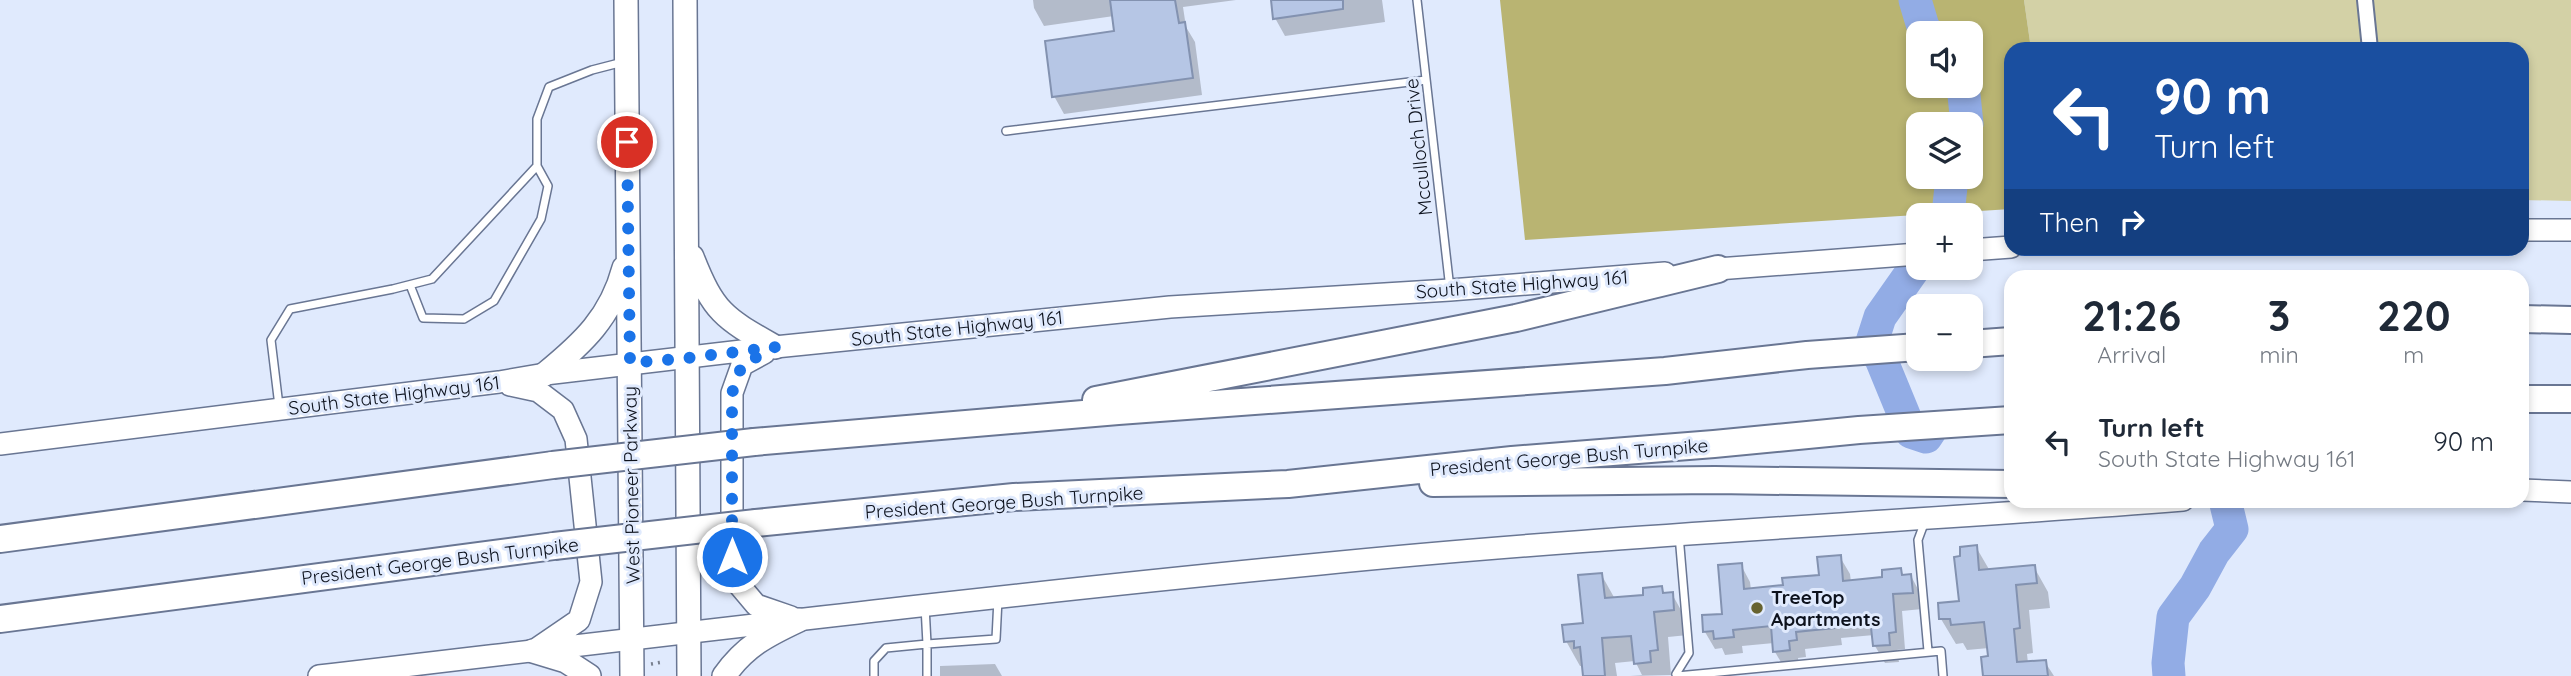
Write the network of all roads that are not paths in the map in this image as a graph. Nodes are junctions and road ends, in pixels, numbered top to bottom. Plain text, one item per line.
1 (626, 0) edge
2 (685, 0) edge
3 (1417, 0) edge
4 (2365, 0) edge
5 (2369, 42) edge
6 (626, 61) junction
7 (1426, 80) junction
8 (1006, 131) dead end
9 (537, 166) junction
10 (2529, 230) edge
11 (2571, 230) edge
12 (686, 242) junction
13 (2004, 248) edge
14 (1983, 249) edge
15 (629, 251) junction
16 (1906, 255) edge
17 (1718, 269) junction
18 (410, 285) junction
19 (1450, 290) junction
20 (2529, 319) edge
21 (2571, 320) edge
22 (2004, 342) edge
23 (1983, 343) edge
24 (775, 347) junction
25 (1906, 348) edge
26 (688, 358) junction
27 (630, 363) junction
28 (545, 374) junction
29 (499, 382) junction
30 (2529, 399) edge
31 (2571, 399) edge
32 (279, 410) junction
33 (1005, 420) junction
34 (2004, 420) edge
35 (0, 444) edge
36 (1288, 484) junction
37 (2004, 484) edge
38 (2529, 490) edge
39 (2571, 492) edge
40 (2080, 508) edge
41 (1926, 520) junction
42 (1679, 535) junction
43 (0, 539) edge
44 (998, 598) junction
45 (925, 606) junction
46 (0, 619) edge
47 (799, 620) junction
48 (688, 632) junction
49 (633, 638) junction
50 (927, 644) junction
51 (533, 651) junction
52 (1928, 652) junction
53 (640, 670) edge
54 (1676, 675) edge
55 (319, 676) edge
56 (589, 676) edge
57 (689, 676) edge
58 (724, 676) edge
59 (874, 676) edge
60 (928, 676) edge
61 (1943, 676) edge

1 - 6 main road, West Pioneer Parkway
2 - 12 main road
3 - 7 lane, Mcculloch Drive
4 - 5 street
6 - 9 lane
6 - 15 main road, West Pioneer Parkway
7 - 8 lane
7 - 19 lane, Mcculloch Drive
9 - 18 lane
9 - 18 lane
10 - 11 main road
12 - 24 main road
12 - 26 main road
13 - 14 main road
15 - 27 main road, West Pioneer Parkway
15 - 28 main road
16 - 17 main road, South State Highway 161
17 - 19 main road, South State Highway 161
17 - 33 highway
18 - 32 lane
19 - 24 main road, South State Highway 161
20 - 21 highway
22 - 23 highway
24 - 26 main road, South State Highway 161
24 - 47 main road
25 - 33 highway
26 - 27 main road, South State Highway 161
26 - 48 main road
27 - 28 main road, South State Highway 161
27 - 49 main road, West Pioneer Parkway
28 - 29 main road, South State Highway 161
29 - 32 main road, South State Highway 161
29 - 51 main road
30 - 31 highway
32 - 35 main road, South State Highway 161
33 - 43 highway, bridge
34 - 36 highway, President George Bush Turnpike
36 - 37 highway
36 - 46 highway, President George Bush Turnpike, bridge
38 - 39 main road
40 - 41 main road
41 - 42 main road
41 - 52 lane
42 - 44 main road
42 - 54 lane
44 - 45 main road
44 - 50 lane
45 - 47 main road
45 - 50 lane
47 - 48 main road
47 - 58 main road
48 - 49 main road
48 - 57 main road
49 - 51 main road
49 - 53 main road, West Pioneer Parkway
50 - 59 lane
50 - 60 lane
51 - 55 main road
51 - 56 main road
52 - 54 lane
52 - 61 lane

